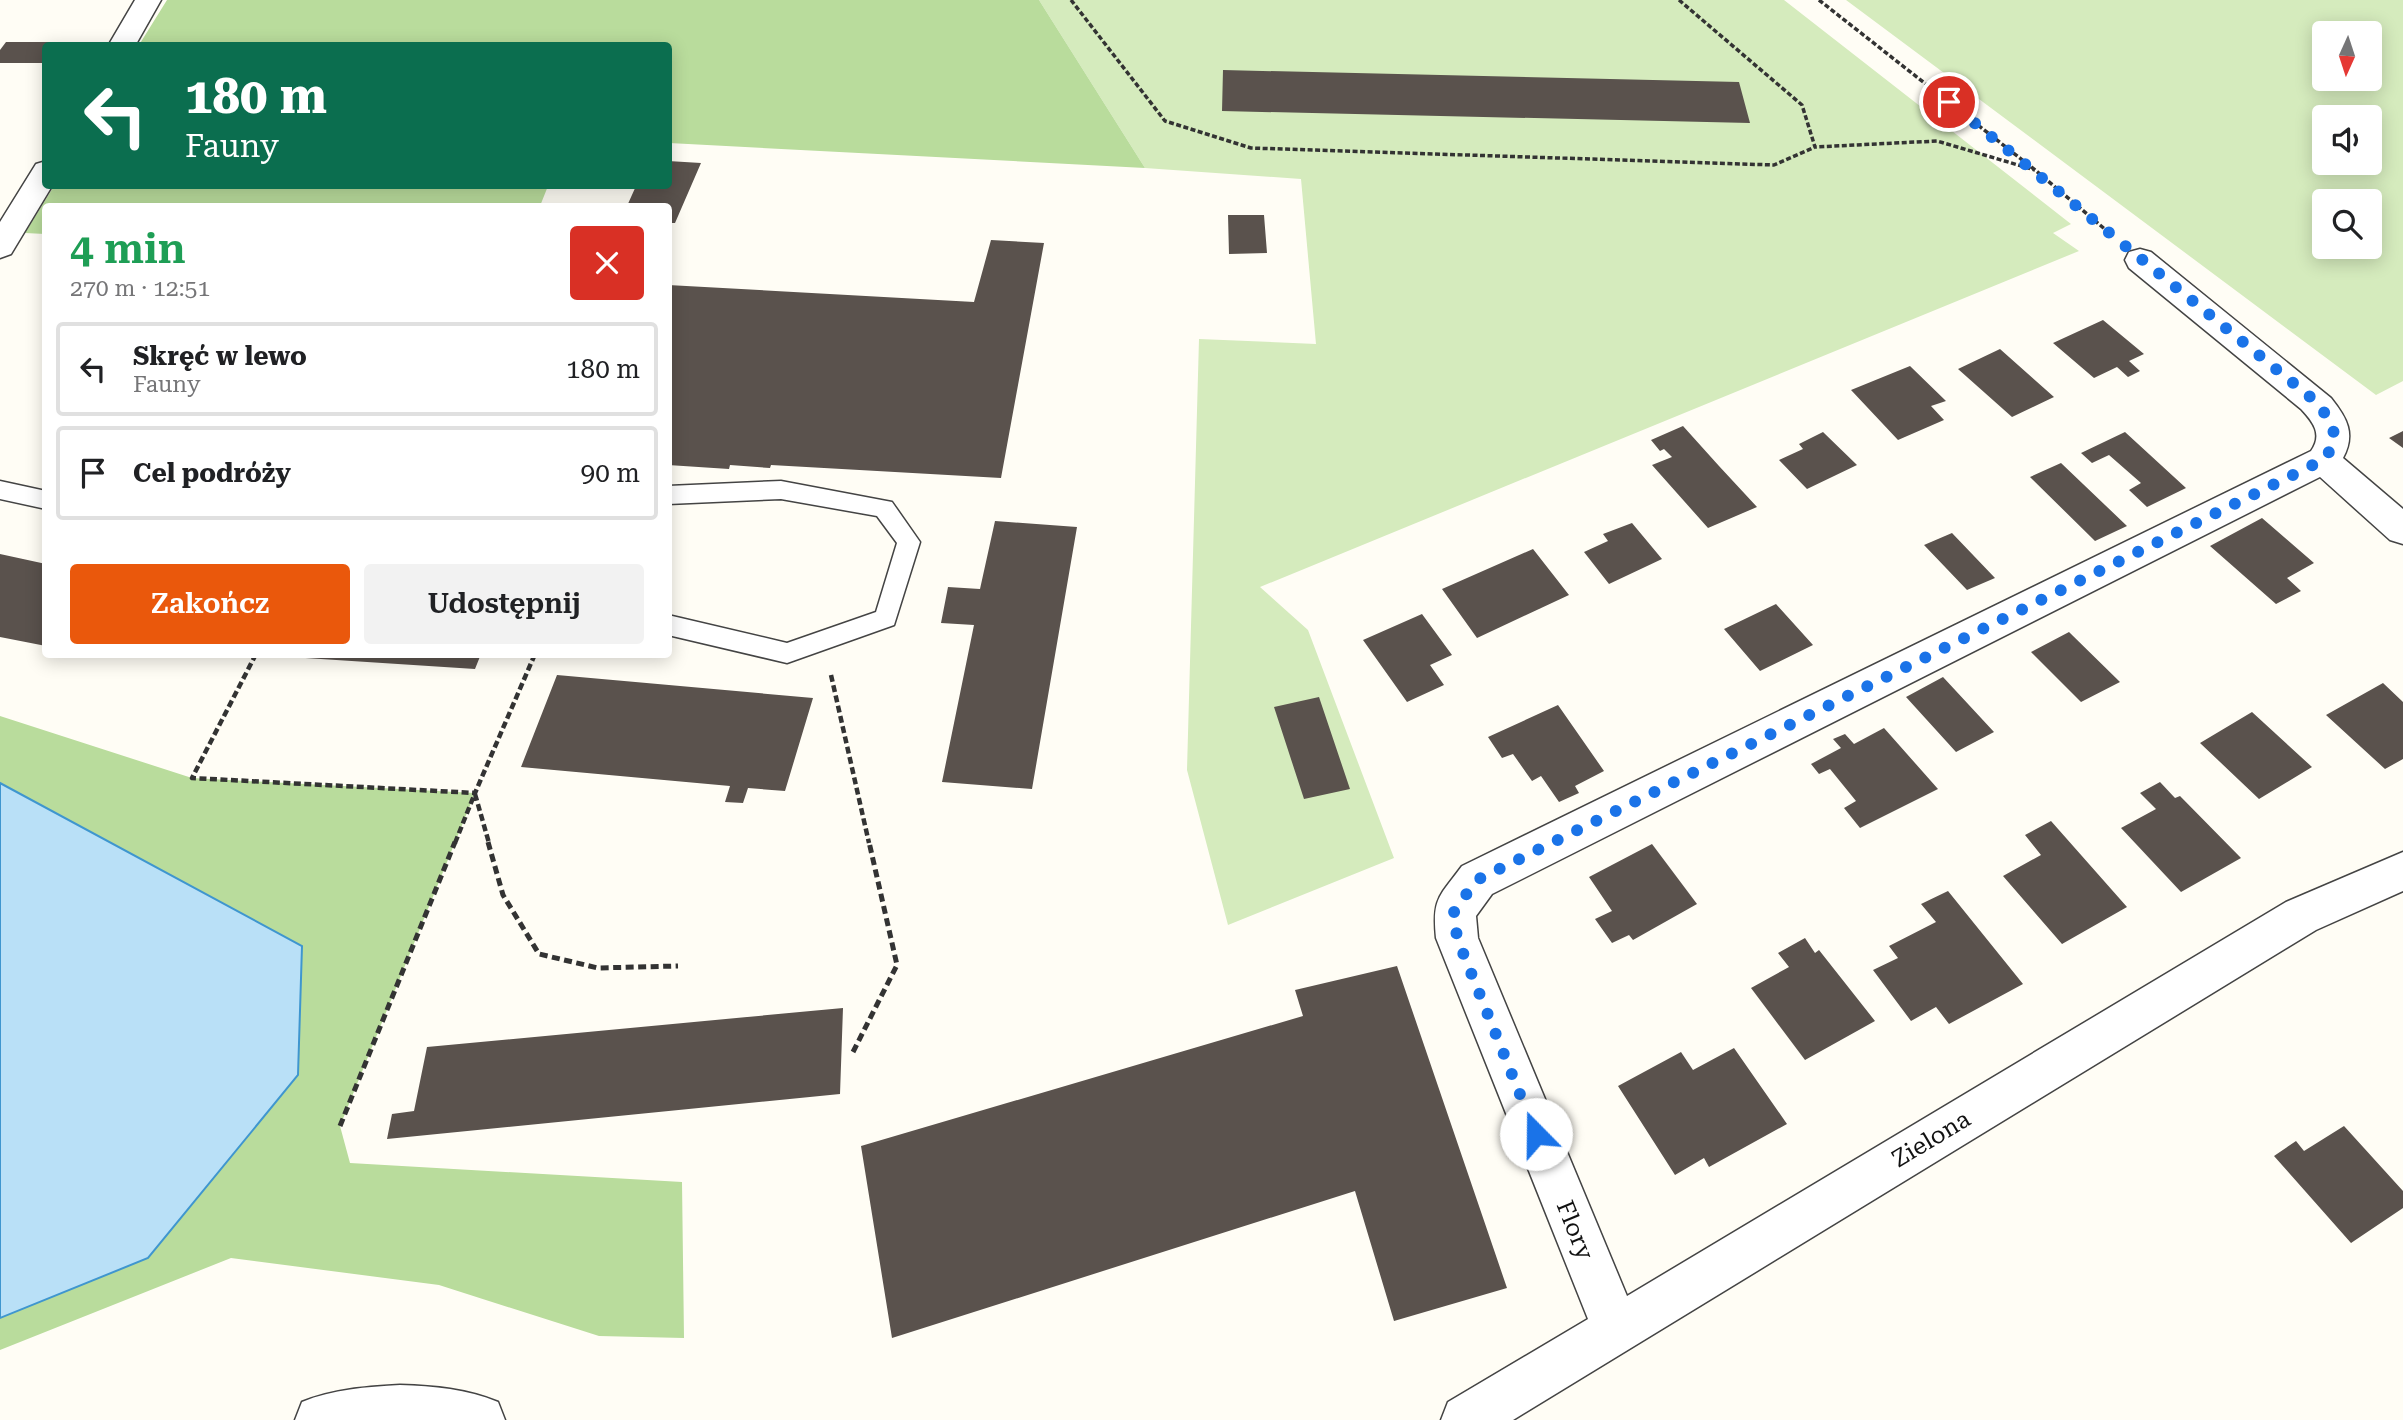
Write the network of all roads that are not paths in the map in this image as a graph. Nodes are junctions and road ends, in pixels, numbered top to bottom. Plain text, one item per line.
1 (148, 0) edge
2 (123, 42) edge
3 (42, 178) edge
4 (0, 247) edge
5 (2140, 260) road end
6 (2323, 460) junction
7 (0, 490) edge
8 (672, 495) edge
9 (42, 499) edge
10 (2403, 530) edge
11 (672, 626) edge
12 (2403, 871) edge
13 (1616, 1329) junction
14 (320, 1420) edge
15 (480, 1420) edge
16 (1465, 1420) edge

1 - 2 street
3 - 4 street
5 - 6 street
6 - 10 street
6 - 13 street, Flory
7 - 9 lane
8 - 11 lane
12 - 13 street, Zielona
13 - 16 street, Zielona
14 - 15 street

